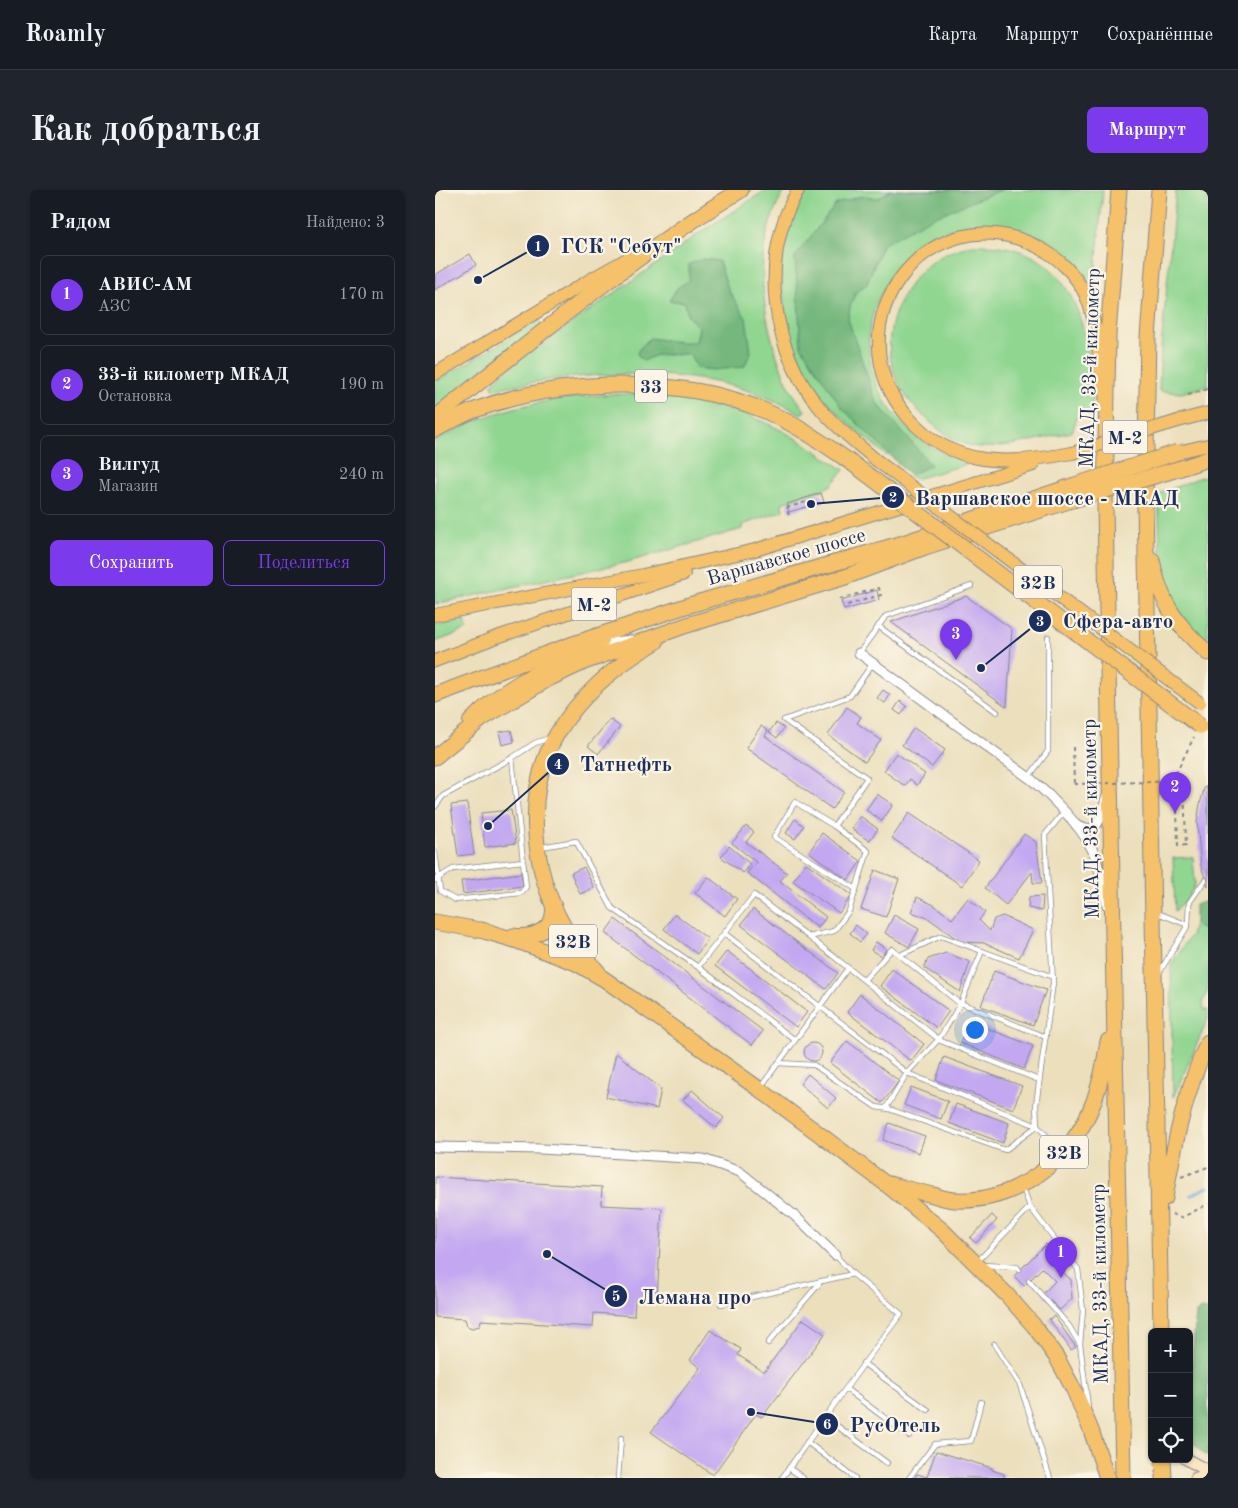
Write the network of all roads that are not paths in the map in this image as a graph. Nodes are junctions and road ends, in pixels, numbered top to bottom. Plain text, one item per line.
1 (741, 190) edge
2 (798, 190) edge
3 (1119, 190) edge
4 (1159, 190) edge
5 (669, 236) junction
6 (435, 374) edge
7 (1208, 412) edge
8 (435, 418) edge
9 (435, 430) edge
10 (1208, 445) edge
11 (1105, 450) junction
12 (1179, 452) joint
13 (1072, 454) junction
14 (1208, 459) edge
15 (1072, 493) junction
16 (1145, 504) junction
17 (755, 550) junction
18 (971, 586) dead end
19 (686, 606) junction
20 (435, 615) edge
21 (687, 625) junction
22 (878, 626) junction
23 (653, 636) junction
24 (1048, 637) dead end
25 (591, 645) junction
26 (859, 653) joint
27 (1208, 653) edge
28 (535, 657) junction
29 (435, 661) edge
30 (873, 663) junction
31 (435, 694) edge
32 (1204, 706) edge
33 (997, 712) dead end
34 (1204, 729) edge
35 (556, 735) junction
36 (1109, 755) junction
37 (436, 757) edge
38 (511, 758) junction
39 (1028, 778) junction
40 (435, 807) edge
41 (1064, 812) junction
42 (1074, 824) junction
43 (834, 826) junction
44 (537, 848) junction
45 (435, 851) edge
46 (523, 860) junction
47 (437, 879) edge
48 (1205, 880) dead end
49 (856, 889) junction
50 (551, 898) junction
51 (1153, 911) junction
52 (435, 922) edge
53 (1189, 925) junction
54 (481, 930) junction
55 (724, 933) junction
56 (809, 937) junction
57 (1113, 942) junction
58 (982, 951) junction
59 (900, 955) junction
60 (698, 967) junction
61 (848, 968) junction
62 (1113, 968) junction
63 (1053, 977) junction
64 (604, 979) junction
65 (864, 980) junction
66 (1154, 980) junction
67 (961, 1003) junction
68 (820, 1007) junction
69 (1046, 1037) junction
70 (939, 1039) junction
71 (795, 1040) junction
72 (1208, 1042) edge
73 (778, 1063) junction
74 (907, 1073) junction
75 (1039, 1080) junction
76 (759, 1089) junction
77 (886, 1108) junction
78 (1037, 1126) junction
79 (435, 1147) edge
80 (1064, 1153) junction
81 (886, 1184) junction
82 (1022, 1186) junction
83 (1030, 1207) junction
84 (1159, 1254) junction
85 (835, 1255) joint
86 (975, 1264) junction
87 (1019, 1270) dead end
88 (853, 1274) junction
89 (1029, 1281) dead end
90 (819, 1283) junction
91 (721, 1304) dead end
92 (1161, 1328) edge
93 (768, 1343) dead end
94 (994, 1344) dead end
95 (1080, 1344) junction
96 (863, 1363) junction
97 (846, 1389) junction
98 (981, 1402) dead end
99 (928, 1410) dead end
100 (825, 1417) junction
101 (1091, 1430) junction
102 (909, 1436) dead end
103 (621, 1438) dead end
104 (807, 1442) junction
105 (887, 1463) dead end
106 (1163, 1463) edge
107 (1193, 1463) edge
108 (789, 1468) junction
109 (1208, 1471) edge
110 (1208, 1475) edge
111 (618, 1478) edge
112 (782, 1478) edge
113 (803, 1478) edge
114 (855, 1478) edge
115 (909, 1478) edge
116 (1050, 1478) edge
117 (1107, 1478) edge
118 (1123, 1478) edge
119 (1164, 1478) edge
120 (1196, 1478) edge

1 - 5 highway
2 - 32 main road, 32B, bridge
3 - 11 highway, МКАД, 33-й километр
4 - 16 highway
5 - 6 main road
5 - 8 highway
7 - 13 main road, Варшавское шоссе / М-2, bridge
9 - 34 highway, 33, bridge
10 - 12 main road, Варшавское шоссе / М-2
11 - 13 main road
11 - 36 highway, МКАД, 33-й километр
12 - 15 highway, Варшавское шоссе / М-2, bridge
13 - 17 main road, Варшавское шоссе / М-2
14 - 15 highway, bridge
15 - 19 highway, Варшавское шоссе / М-2
15 - 21 highway
16 - 27 highway
16 - 51 highway
17 - 20 main road, Варшавское шоссе
17 - 29 main road, М-2
18 - 22 lane
19 - 25 main road, Варшавское шоссе
19 - 28 highway, М-2
21 - 23 highway
21 - 35 highway, 32B
22 - 26 lane
22 - 33 lane
23 - 25 street
23 - 37 highway
24 - 39 lane
25 - 28 street
25 - 37 main road, Варшавское шоссе
26 - 30 street
28 - 31 highway, М-2
30 - 39 street
30 - 43 lane
35 - 38 lane
35 - 44 highway, 32B
36 - 42 street
36 - 57 highway, МКАД, 33-й километр
38 - 40 lane
38 - 46 lane
39 - 41 street
41 - 42 street
41 - 63 lane
42 - 57 street
43 - 49 lane
43 - 49 lane
44 - 50 highway, 32B
44 - 60 lane
45 - 47 lane
46 - 47 lane
46 - 47 lane
48 - 53 lane
49 - 56 lane
50 - 54 highway
50 - 64 highway, 32B
51 - 53 lane
51 - 66 highway
52 - 54 highway
53 - 66 lane
54 - 64 highway
55 - 56 lane
55 - 60 lane
55 - 68 lane
56 - 61 lane
57 - 62 highway, МКАД, 33-й километр
58 - 59 lane
58 - 63 lane
58 - 67 lane
59 - 65 lane
59 - 67 lane
60 - 71 lane
61 - 65 lane
61 - 68 lane
62 - 80 highway, 32B
62 - 118 highway, МКАД, 33-й километр
63 - 69 lane
64 - 76 highway
65 - 70 lane
66 - 84 highway
67 - 69 lane
67 - 70 lane
68 - 71 lane
68 - 74 lane
69 - 75 lane
70 - 74 lane
70 - 75 lane
71 - 73 lane
72 - 84 highway
73 - 76 lane
73 - 77 lane
74 - 77 lane
74 - 78 lane
75 - 78 lane
76 - 81 highway
77 - 78 lane
78 - 80 lane
79 - 85 street
80 - 82 highway, 32B
81 - 82 highway, 32B
81 - 86 highway
82 - 83 lane
83 - 86 lane
83 - 95 lane
84 - 92 highway
85 - 88 lane
86 - 87 lane
86 - 101 highway
88 - 90 lane
88 - 96 lane
89 - 95 lane
90 - 91 lane
90 - 93 lane
94 - 116 lane
95 - 101 lane
96 - 97 lane
96 - 99 lane
97 - 100 lane
97 - 102 lane
98 - 115 lane
100 - 104 lane
100 - 105 lane
101 - 117 highway
103 - 111 lane
104 - 108 lane
104 - 114 lane
106 - 119 highway
107 - 109 main road
108 - 112 lane
108 - 113 lane
110 - 120 main road

